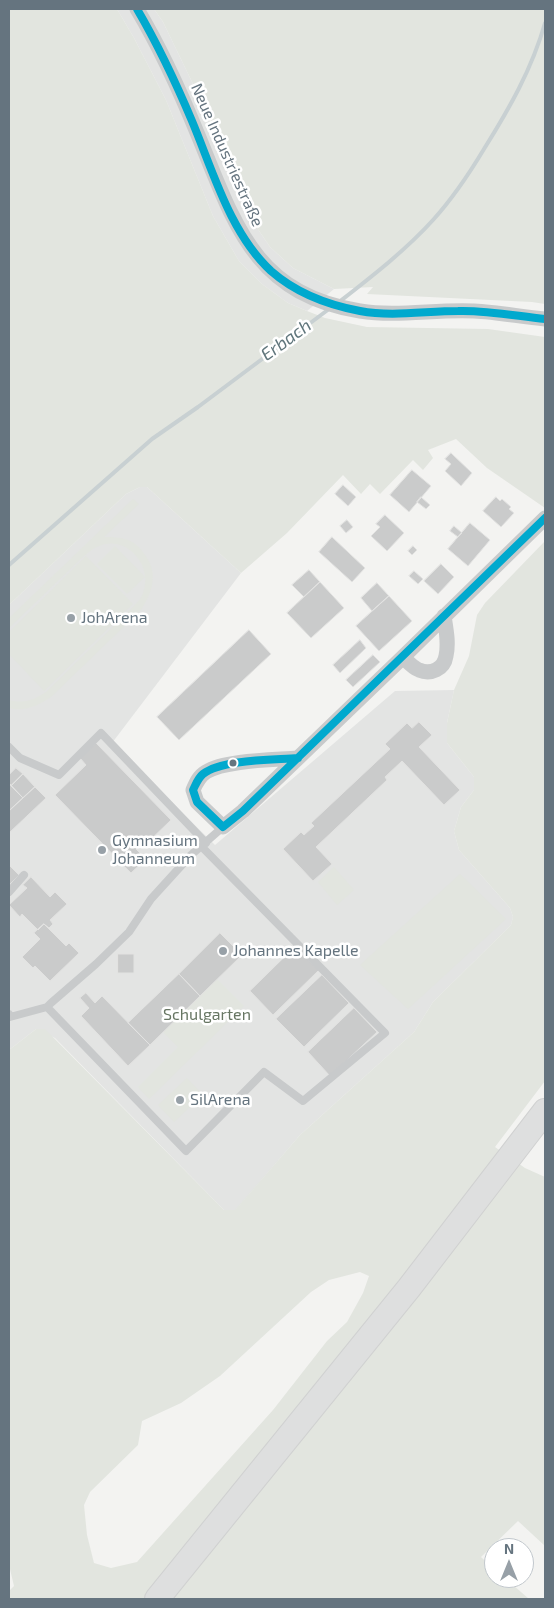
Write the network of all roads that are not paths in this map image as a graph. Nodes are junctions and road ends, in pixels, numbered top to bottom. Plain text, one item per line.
1 (137, 9) edge
2 (545, 319) edge
3 (545, 518) edge
4 (444, 616) junction
5 (404, 658) junction
6 (9, 746) edge
7 (298, 758) junction
8 (223, 827) junction
9 (203, 844) junction
10 (24, 875) dead end
11 (9, 892) edge
12 (47, 1007) junction
13 (9, 1014) edge
14 (545, 1111) edge
15 (157, 1599) edge

1 - 2 street, Neue Industriestraße
3 - 4 street
4 - 5 street
4 - 5 street
5 - 7 street
6 - 9 lane
7 - 8 street
7 - 8 street
8 - 9 lane
9 - 12 lane
9 - 12 lane
10 - 11 lane
12 - 13 lane
14 - 15 main road

